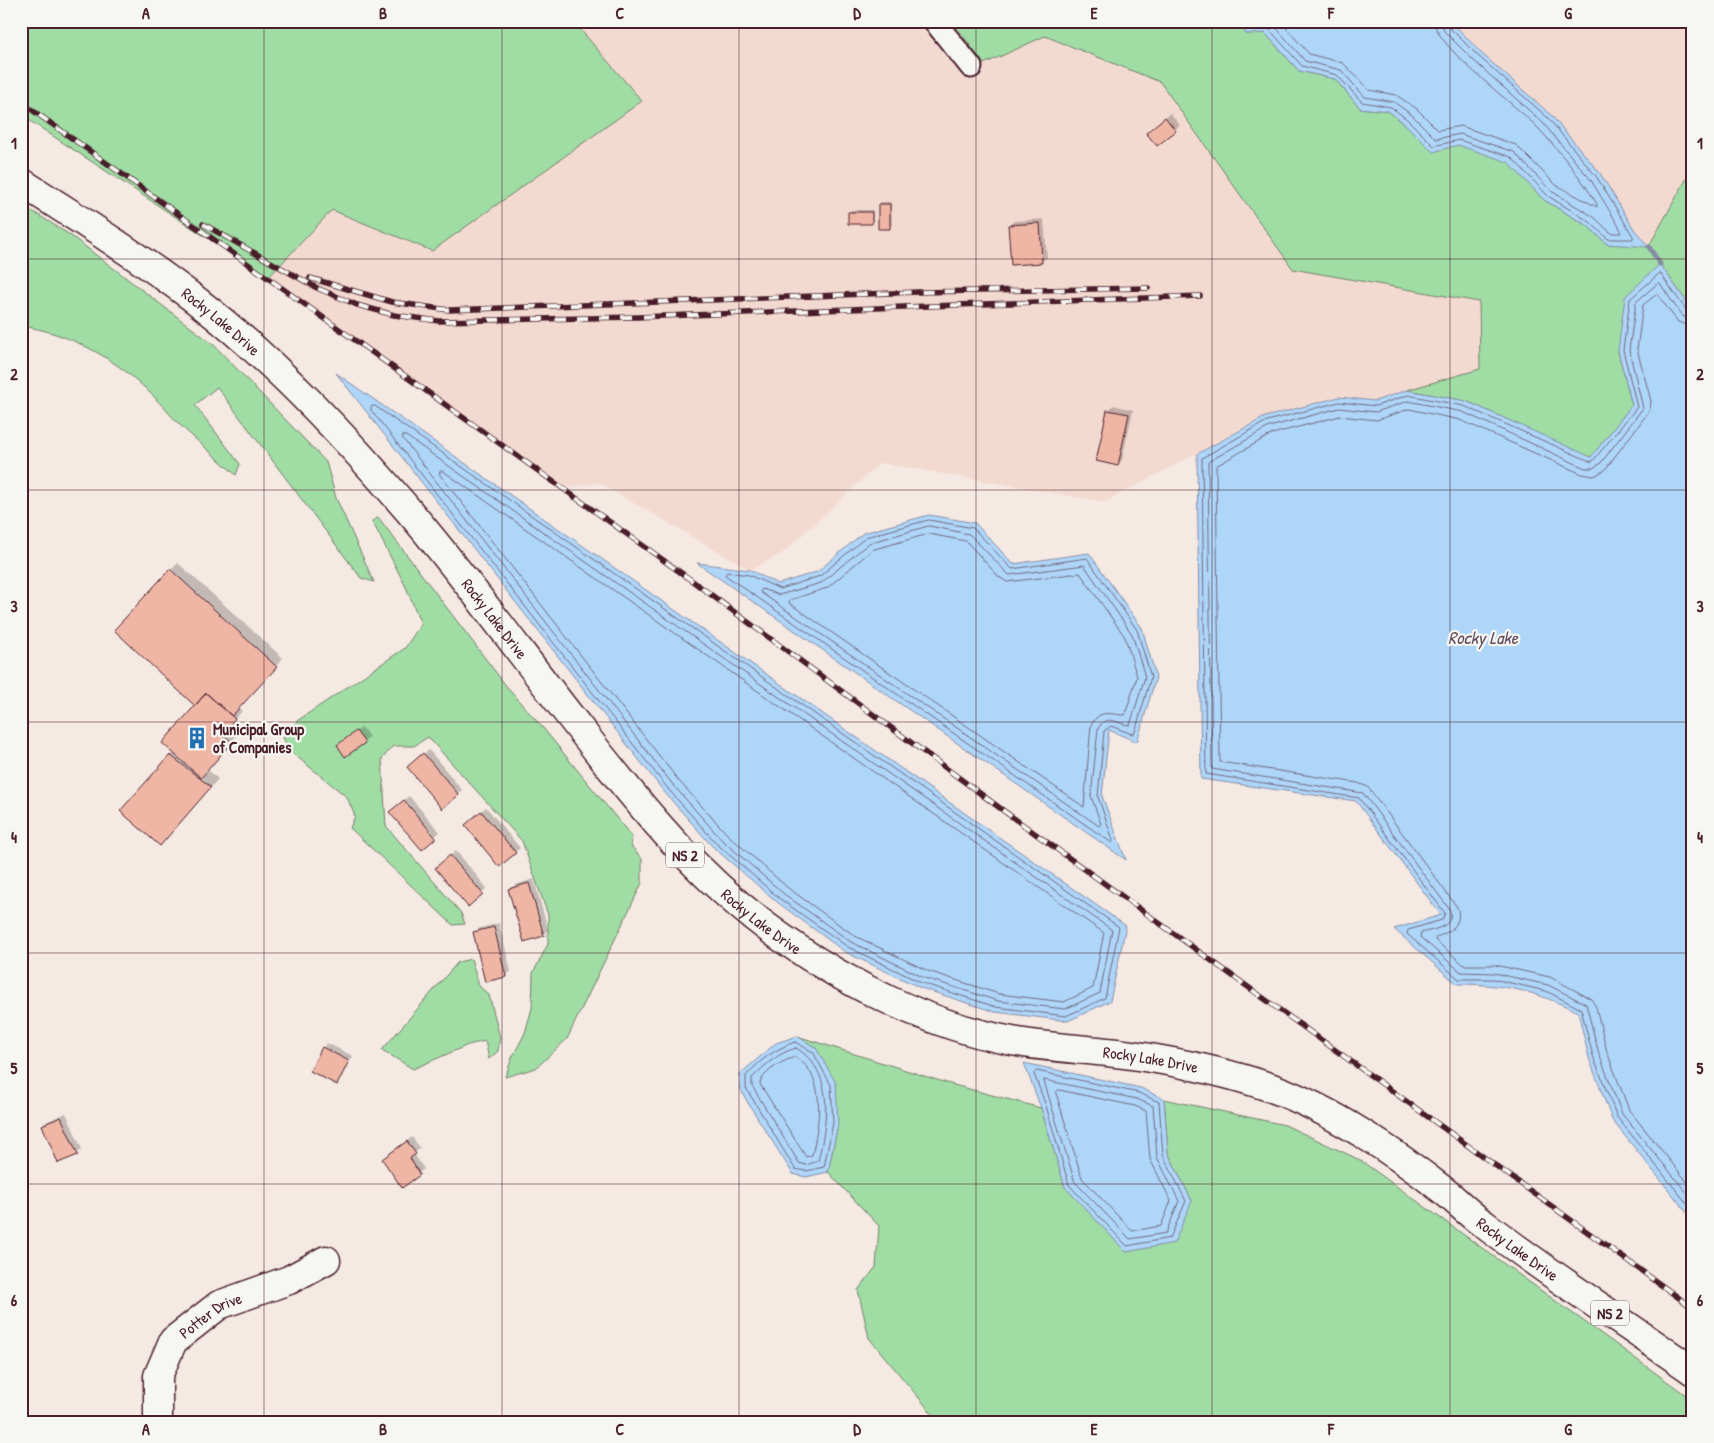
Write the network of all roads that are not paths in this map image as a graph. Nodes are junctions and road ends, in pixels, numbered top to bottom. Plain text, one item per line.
1 (934, 21) edge
2 (971, 67) dead end
3 (21, 182) edge
4 (326, 1260) dead end
5 (1693, 1371) edge
6 (158, 1422) edge

1 - 2 street
3 - 5 main road, Rocky Lake Drive / NS 2
4 - 6 main road, Potter Drive

